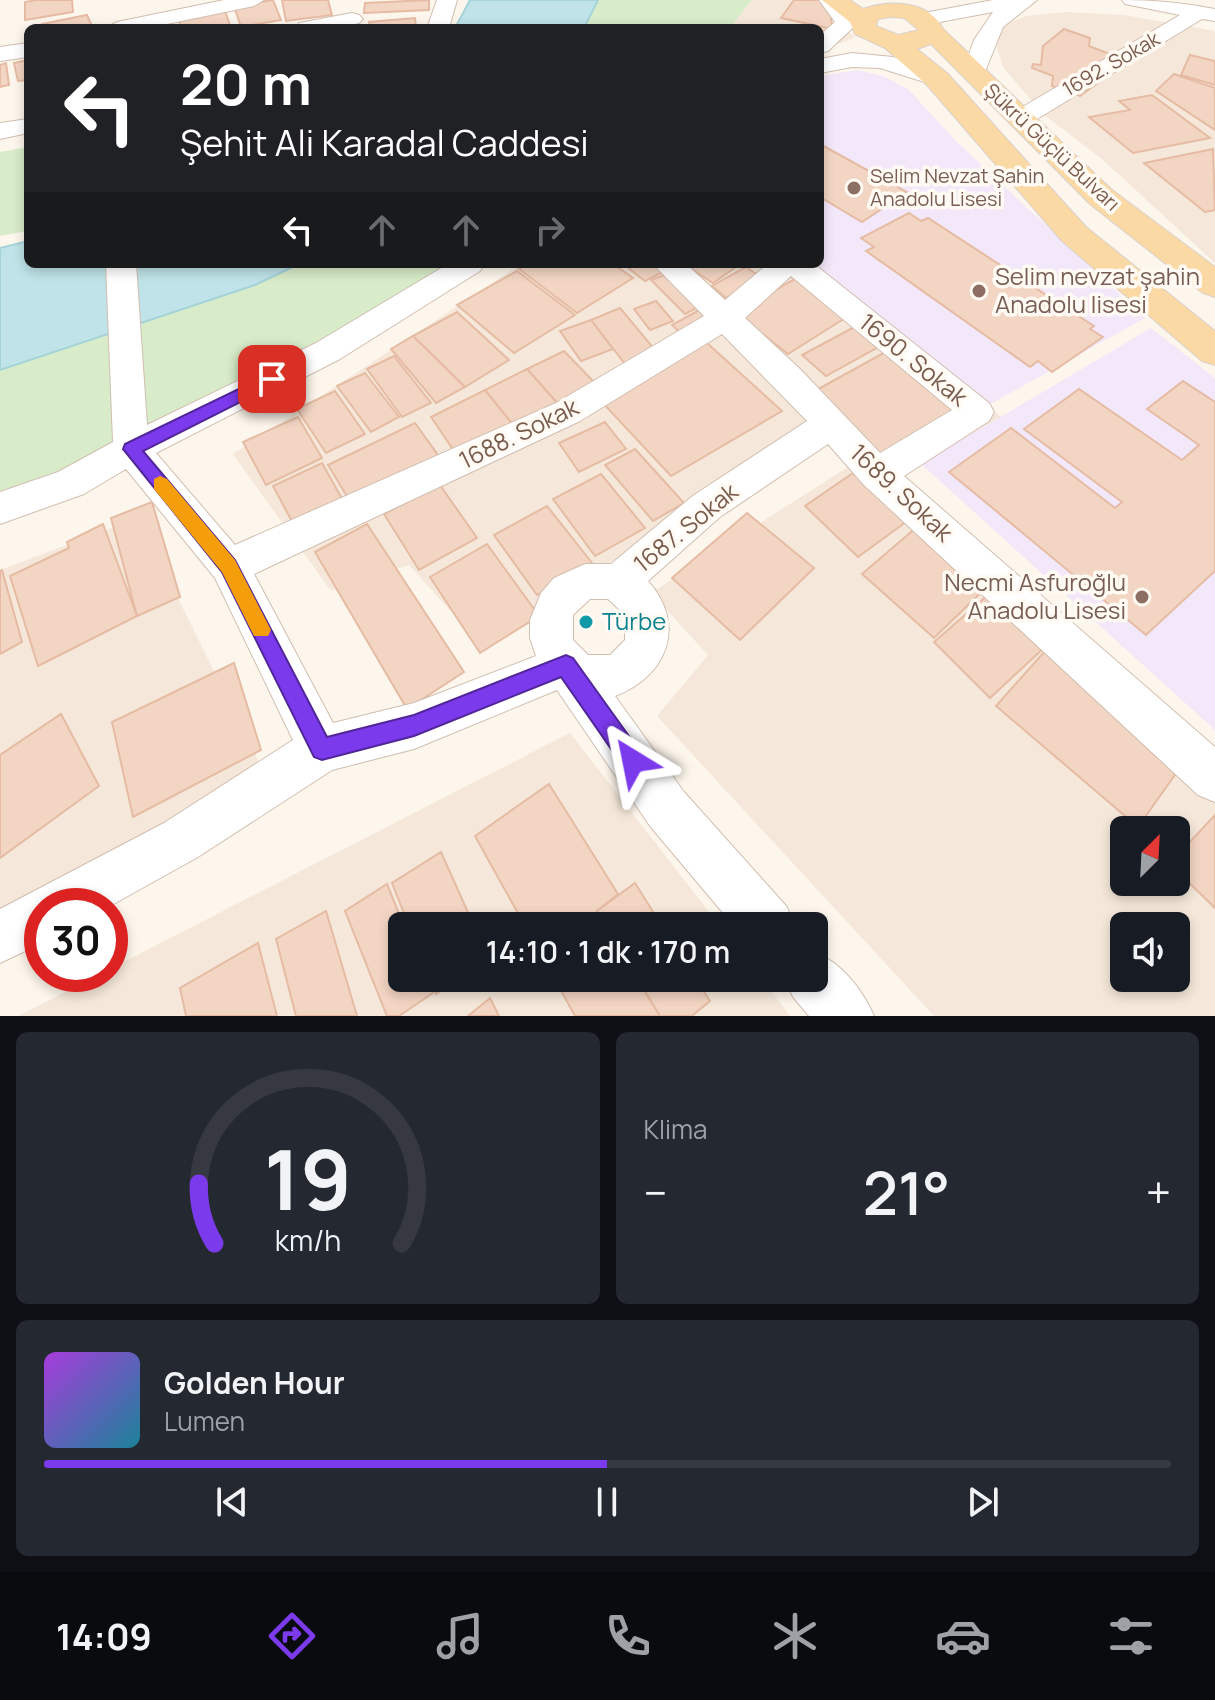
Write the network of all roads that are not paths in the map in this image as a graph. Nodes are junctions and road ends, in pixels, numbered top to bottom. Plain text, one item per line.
1 (254, 0) edge
2 (447, 0) edge
3 (832, 0) edge
4 (1017, 0) edge
5 (1025, 0) edge
6 (1132, 0) edge
7 (1208, 14) edge
8 (353, 16) edge
9 (880, 21) edge
10 (137, 24) edge
11 (322, 24) edge
12 (439, 24) edge
13 (928, 25) junction
14 (824, 43) edge
15 (24, 51) edge
16 (0, 54) edge
17 (824, 56) edge
18 (824, 65) edge
19 (974, 74) junction
20 (937, 79) junction
21 (1023, 117) junction
22 (24, 127) edge
23 (0, 131) edge
24 (463, 268) edge
25 (672, 268) edge
26 (782, 268) edge
27 (800, 268) edge
28 (121, 276) edge
29 (1215, 285) edge
30 (725, 318) junction
31 (1215, 351) edge
32 (829, 425) junction
33 (131, 449) junction
34 (877, 474) junction
35 (0, 508) edge
36 (229, 566) junction
37 (616, 584) junction
38 (566, 665) junction
39 (322, 749) junction
40 (1215, 778) edge
41 (92, 888) edge
42 (756, 912) edge
43 (24, 924) edge
44 (0, 937) edge

1 - 10 street
2 - 12 street
3 - 9 main road, Şükrü Güçlü Bulvarı
3 - 14 street
4 - 5 street
5 - 13 street
5 - 19 street
6 - 7 street
7 - 21 street, 1692. Sokak
8 - 11 street
9 - 13 main road
9 - 17 street
9 - 20 main road, Şükrü Güçlü Bulvarı
13 - 19 main road, Şükrü Güçlü Bulvarı
15 - 16 street
18 - 20 street
19 - 21 main road, Şükrü Güçlü Bulvarı
20 - 31 main road, Şükrü Güçlü Bulvarı
21 - 29 main road, Şükrü Güçlü Bulvarı
22 - 23 street
24 - 33 street
25 - 30 street, 1689. Sokak
26 - 30 street, 1688. Sokak
27 - 34 street, 1690. Sokak
28 - 33 street
30 - 32 street, 1689. Sokak
30 - 36 street, 1688. Sokak
32 - 34 street, 1689. Sokak
32 - 37 street, 1687. Sokak
33 - 35 street
33 - 36 street
34 - 40 street, 1689. Sokak
36 - 39 street
37 - 38 street, 1687. Sokak
37 - 38 street
38 - 39 street
38 - 42 street, 1687. Sokak
39 - 41 street
43 - 44 street

